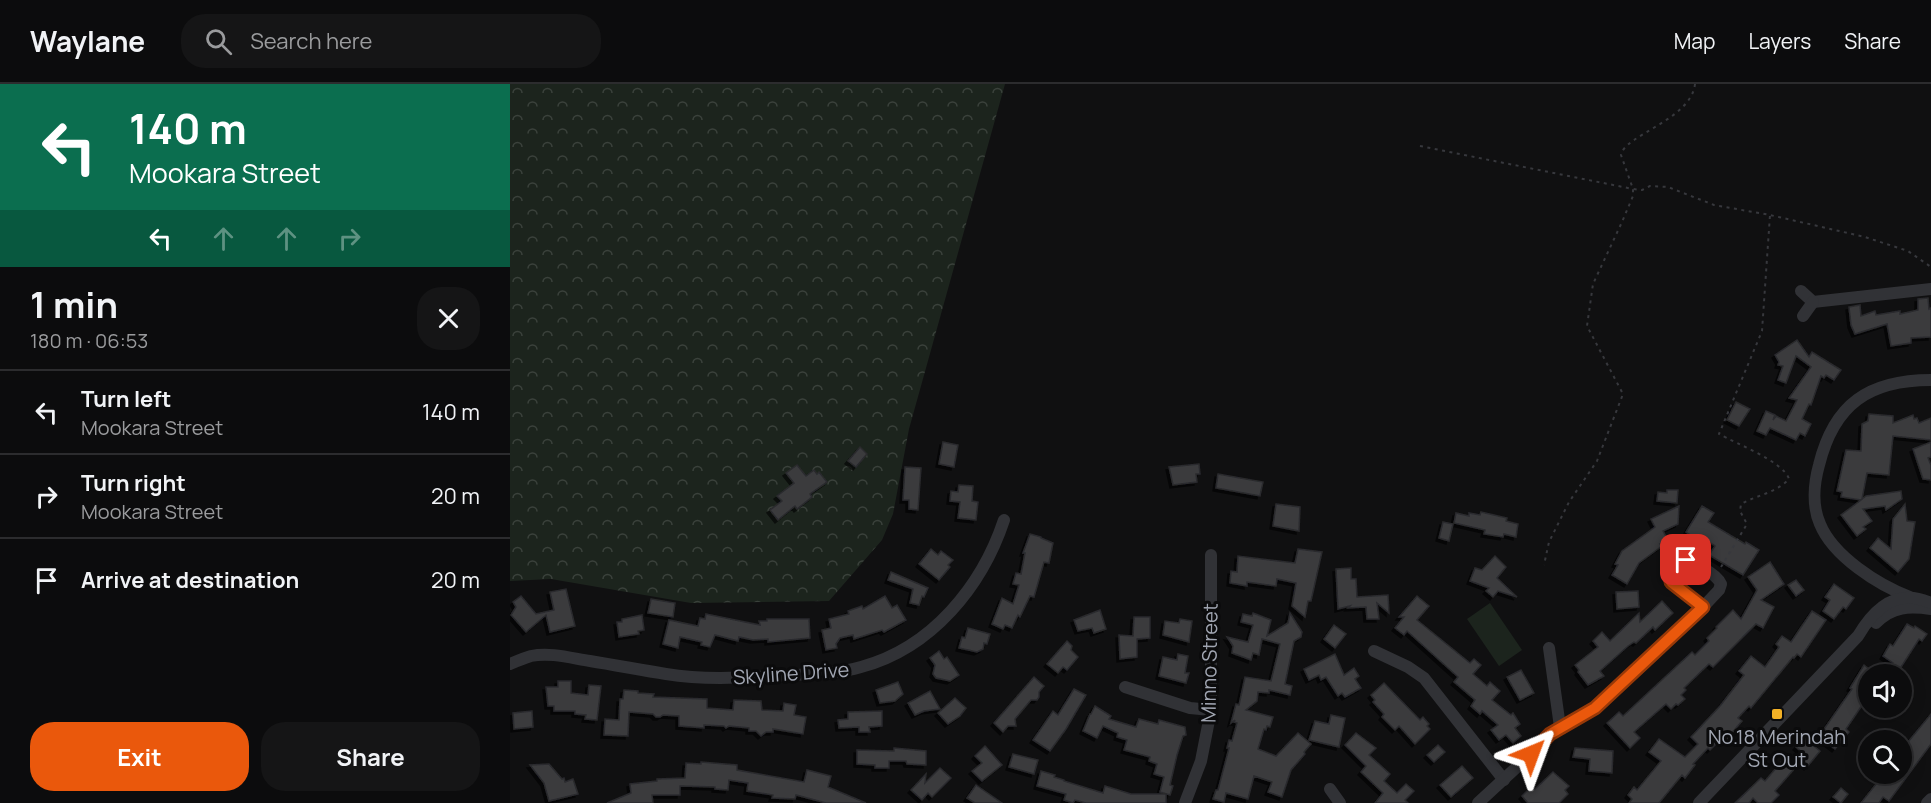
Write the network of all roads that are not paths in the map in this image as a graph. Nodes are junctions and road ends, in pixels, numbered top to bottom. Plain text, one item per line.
1 (1931, 289) edge
2 (1801, 291) dead end
3 (1813, 302) junction
4 (1803, 316) dead end
5 (1931, 380) edge
6 (1004, 519) dead end
7 (1211, 555) dead end
8 (1872, 578) junction
9 (1910, 597) junction
10 (1931, 603) edge
11 (1884, 605) junction
12 (1703, 607) junction
13 (1931, 609) edge
14 (1858, 636) junction
15 (1549, 648) dead end
16 (1374, 651) dead end
17 (510, 664) edge
18 (1125, 687) dead end
19 (1211, 710) junction
20 (1560, 727) junction
21 (1504, 780) junction
22 (1330, 789) dead end
23 (1931, 799) edge
24 (1185, 803) edge
25 (1340, 803) edge
26 (1478, 803) edge
27 (1699, 803) edge
28 (1927, 803) edge

1 - 3 street
2 - 3 street
3 - 4 street
5 - 8 street
6 - 17 street, Skyline Drive
7 - 19 street, Minno Street
8 - 9 street
8 - 11 street
9 - 10 street
9 - 11 street
11 - 14 street
12 - 12 street
12 - 20 street
13 - 14 street
14 - 27 street
15 - 20 street
16 - 21 street
18 - 19 street
19 - 24 street, Minno Street
20 - 21 street
21 - 26 street
22 - 25 street
23 - 28 street

